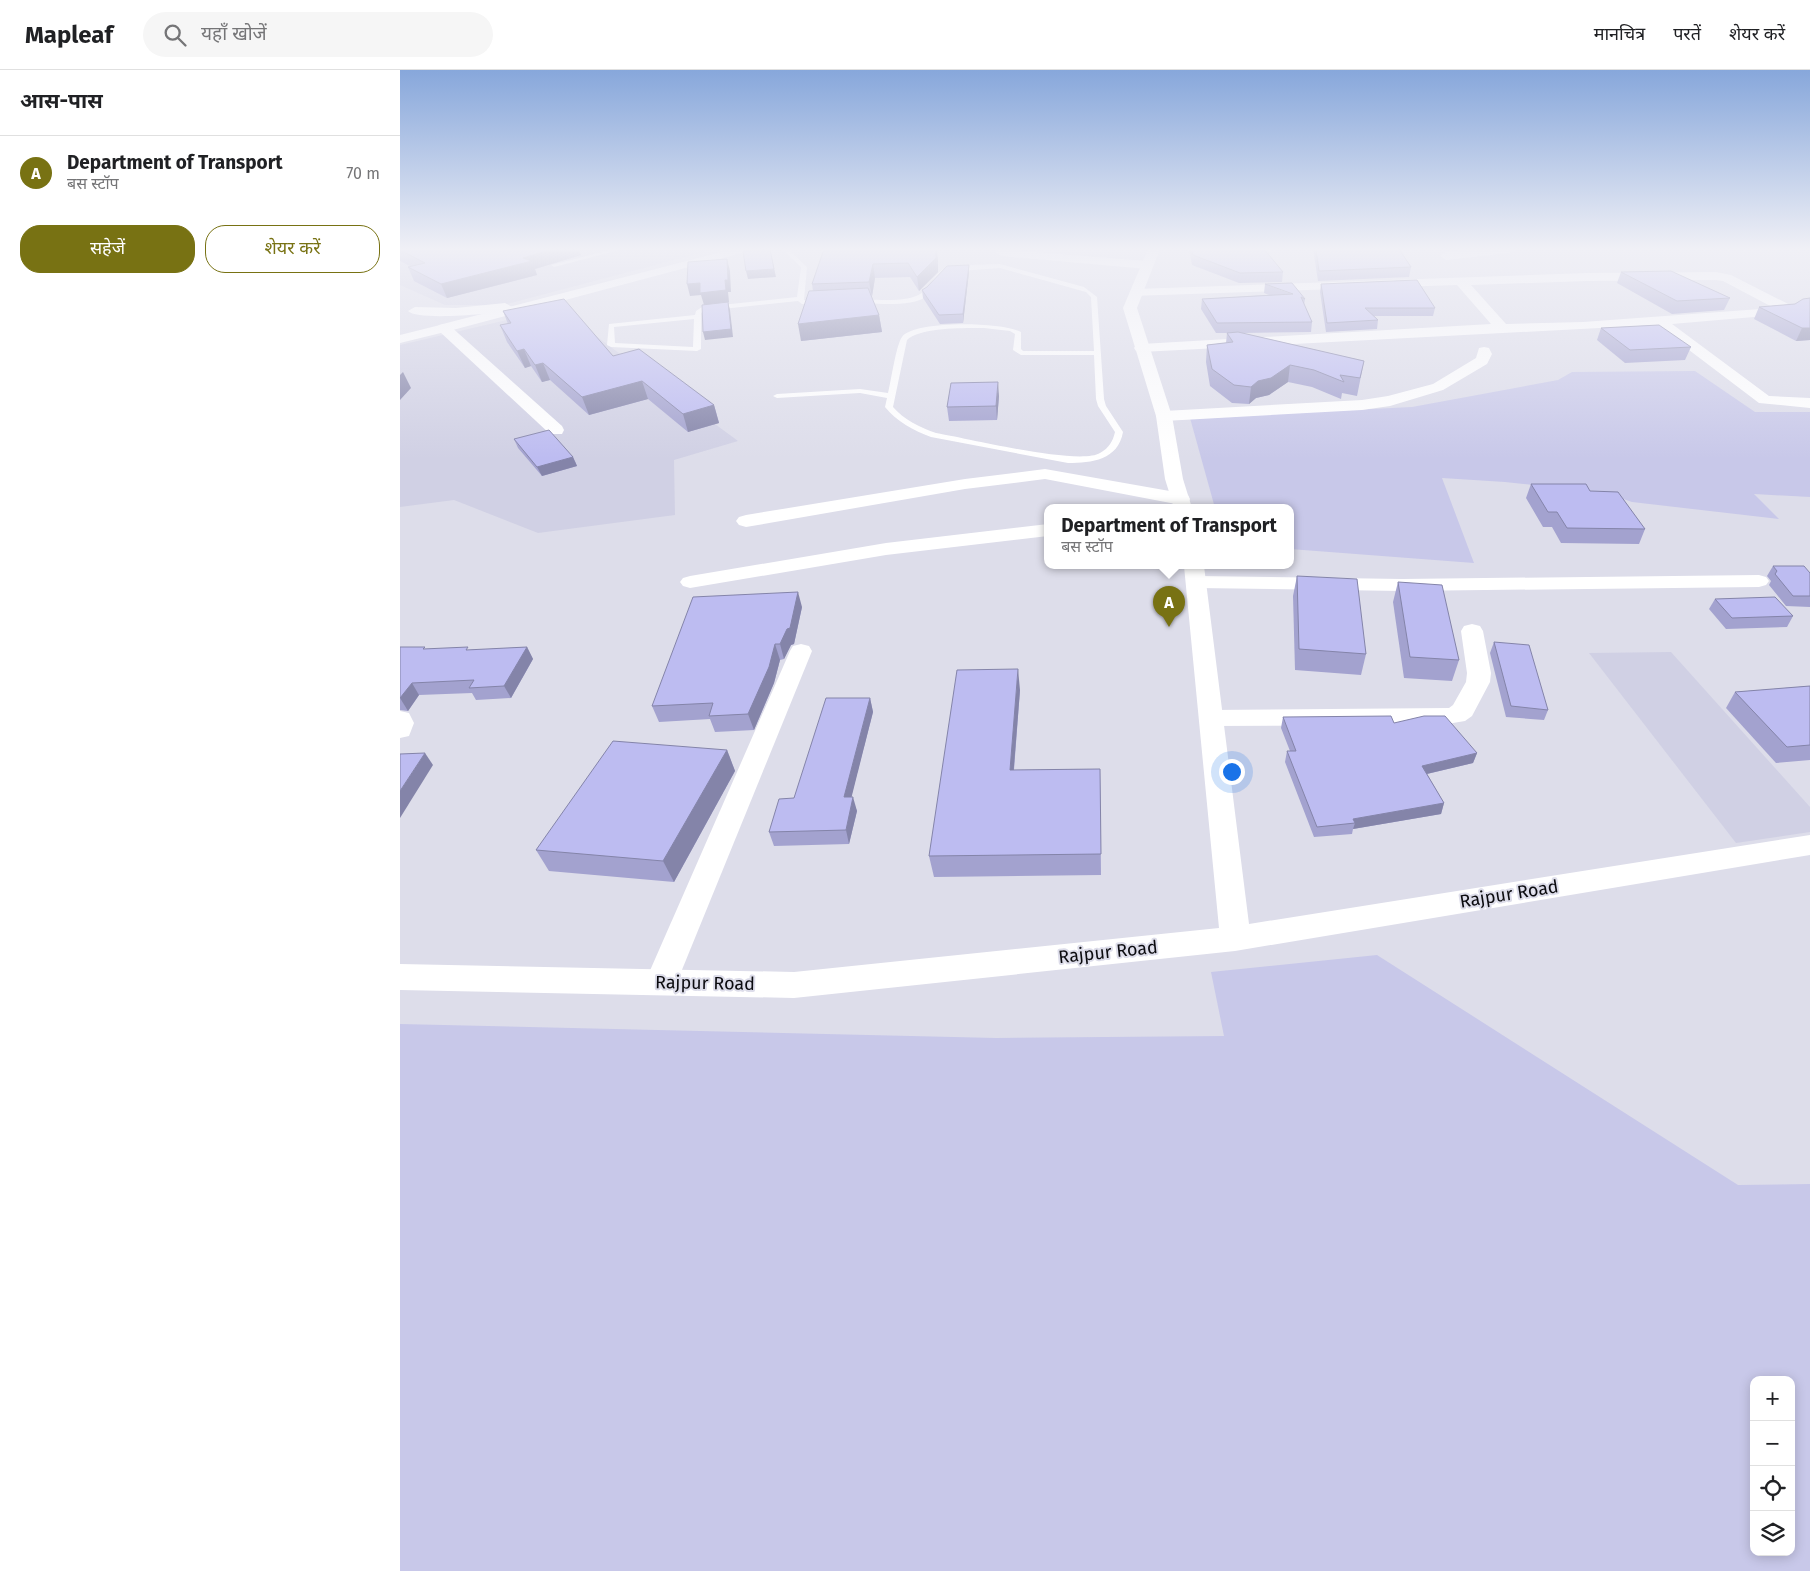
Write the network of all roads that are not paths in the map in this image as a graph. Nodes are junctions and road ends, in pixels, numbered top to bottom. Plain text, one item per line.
1 (428, 319) edge
2 (465, 319) edge
3 (466, 319) edge
4 (676, 319) edge
5 (698, 319) edge
6 (1094, 319) edge
7 (1133, 319) edge
8 (1494, 319) edge
9 (1682, 319) edge
10 (1659, 321) junction
11 (440, 326) junction
12 (1502, 328) junction
13 (404, 333) edge
14 (1141, 348) junction
15 (1484, 351) dead end
16 (1097, 353) junction
17 (777, 396) dead end
18 (890, 396) junction
19 (1810, 403) edge
20 (1164, 416) junction
21 (556, 430) dead end
22 (1182, 504) edge
23 (746, 521) dead end
24 (1044, 530) edge
25 (1195, 574) edge
26 (1759, 581) dead end
27 (690, 582) dead end
28 (1472, 631) dead end
29 (801, 651) dead end
30 (1211, 718) junction
31 (400, 719) edge
32 (400, 730) edge
33 (1810, 845) edge
34 (1235, 939) junction
35 (400, 977) edge
36 (661, 982) junction

1 - 11 street
2 - 11 street
3 - 11 street
4 - 5 lane
6 - 16 lane
7 - 14 street
8 - 12 street
9 - 10 street
10 - 12 street
10 - 19 street
11 - 13 street
11 - 21 street
12 - 14 street
14 - 20 street
15 - 20 street
16 - 18 lane
16 - 18 lane
17 - 18 lane
20 - 22 street
22 - 23 street
24 - 27 street
25 - 26 street
25 - 30 street
28 - 30 street
29 - 36 street
30 - 34 street
31 - 32 street
33 - 34 street, Rajpur Road
34 - 36 street, Rajpur Road
35 - 36 street, Rajpur Road

